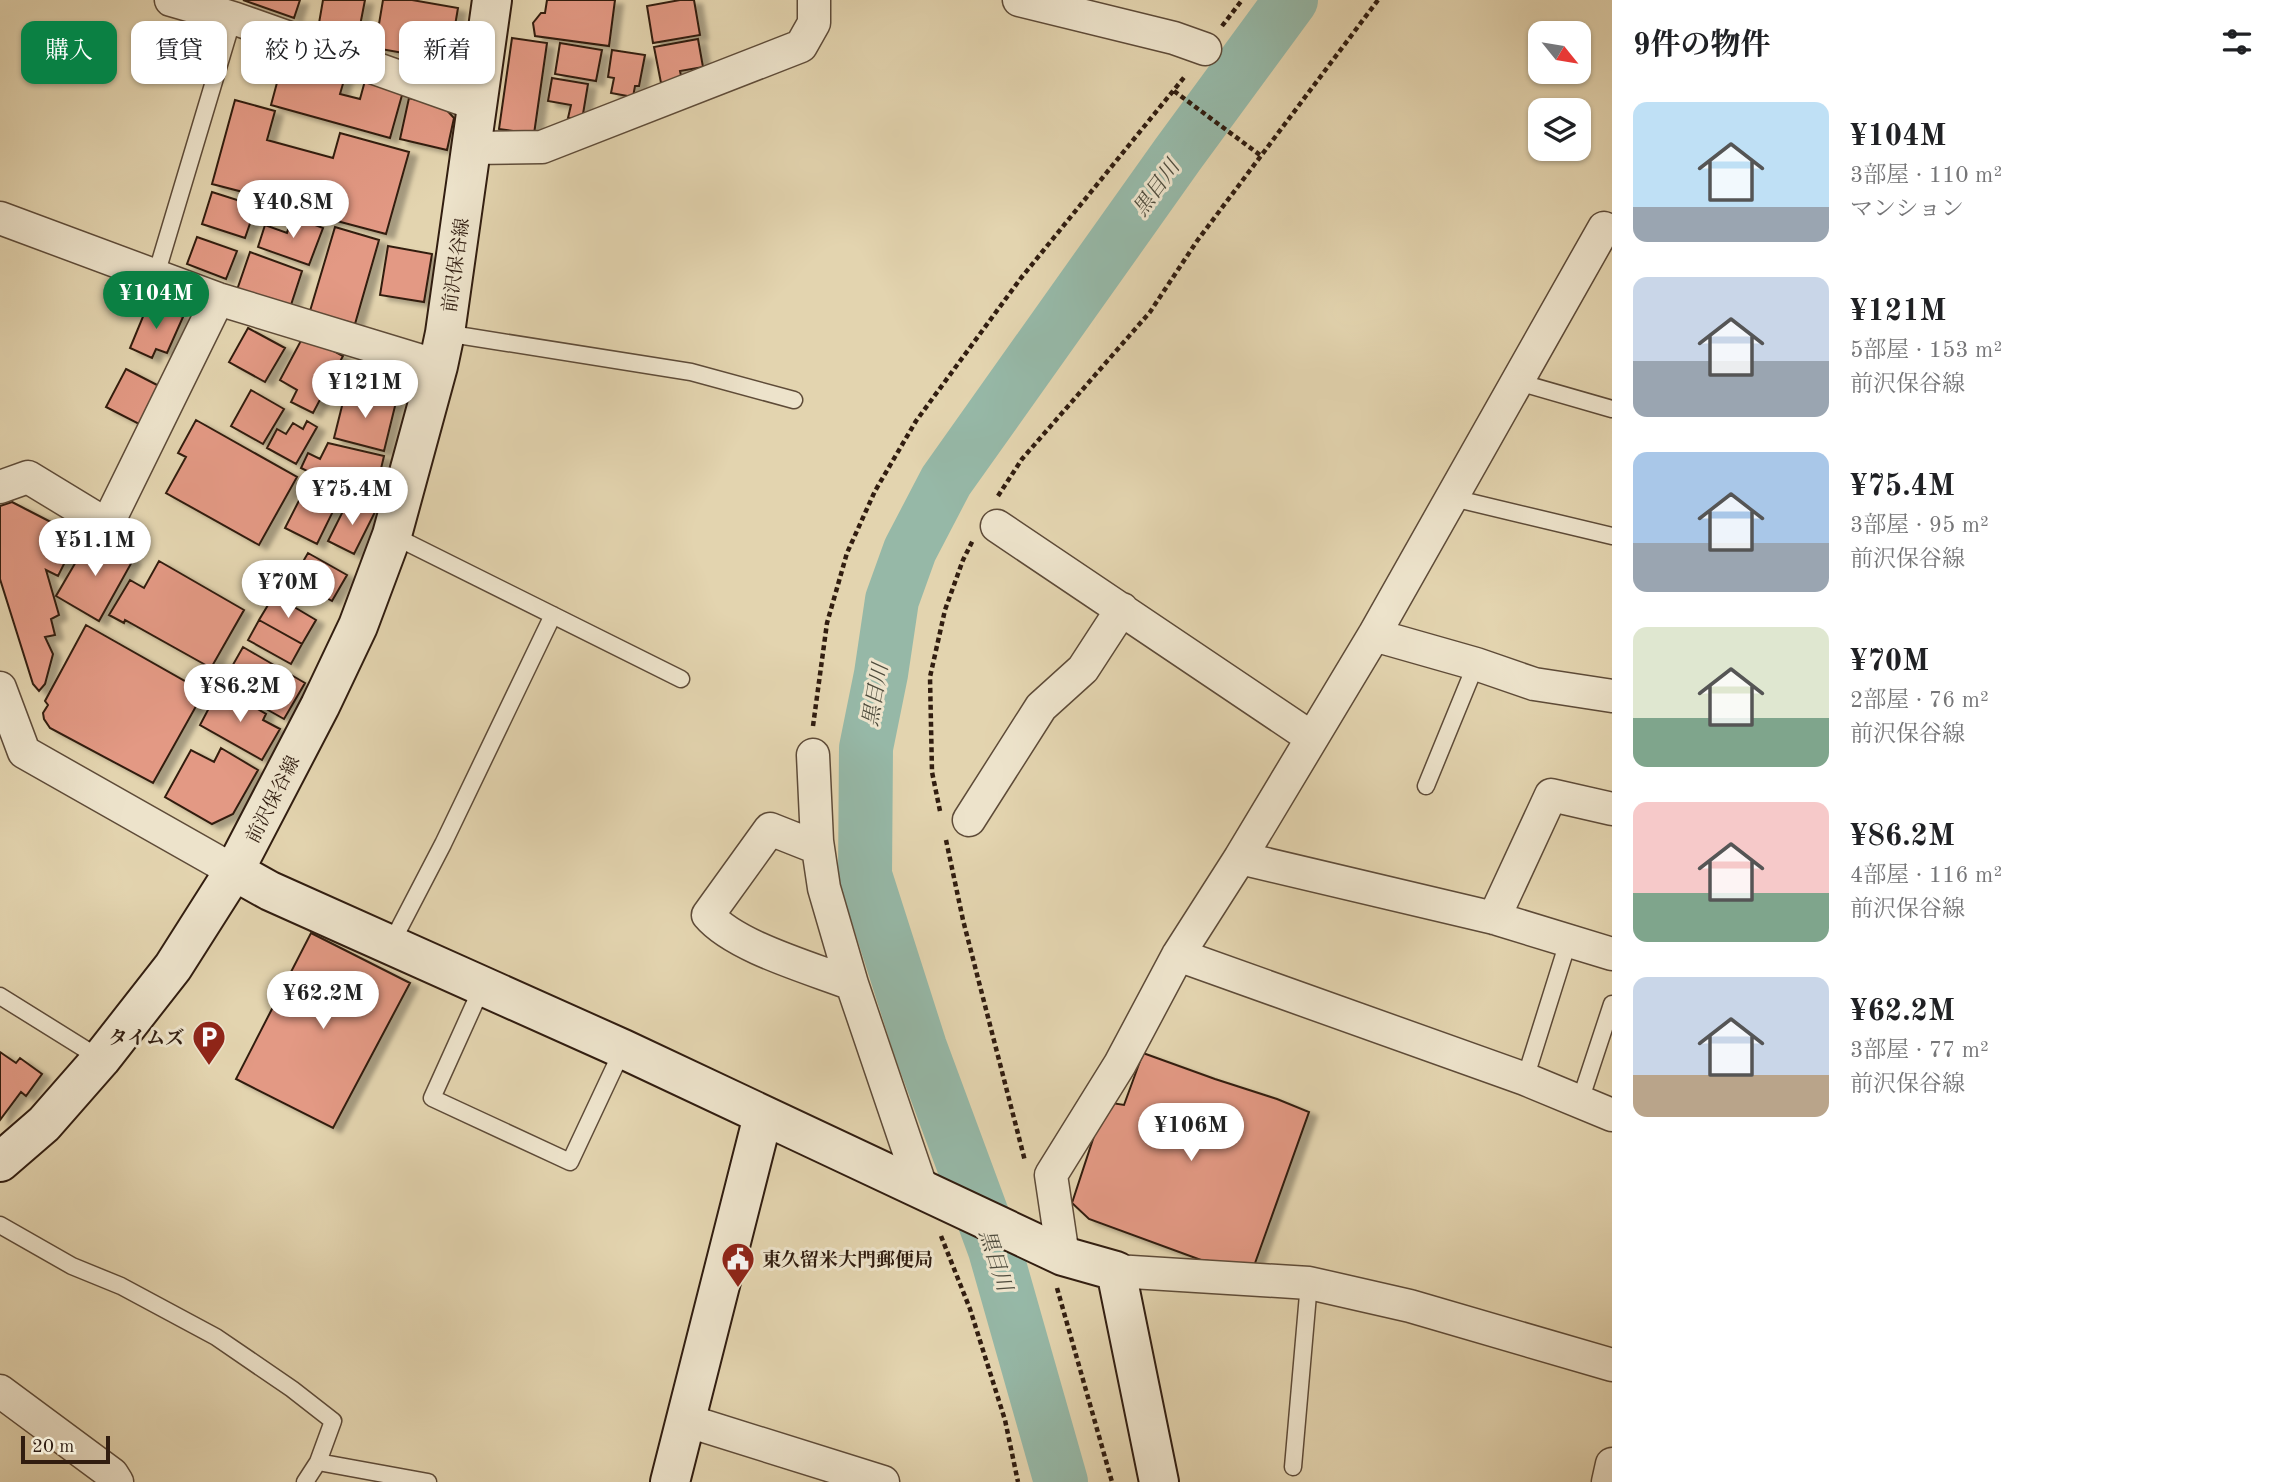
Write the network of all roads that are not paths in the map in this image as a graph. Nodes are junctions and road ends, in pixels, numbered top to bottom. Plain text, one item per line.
1 (171, 0) edge
2 (492, 0) edge
3 (814, 0) edge
4 (1019, 0) edge
5 (233, 18) junction
6 (1205, 49) road end
7 (477, 104) junction
8 (471, 148) junction
9 (0, 218) edge
10 (1608, 224) edge
11 (156, 275) junction
12 (218, 299) junction
13 (442, 349) junction
14 (1518, 382) junction
15 (794, 400) dead end
16 (1612, 409) edge
17 (0, 487) edge
18 (1453, 498) junction
19 (997, 526) dead end
20 (392, 535) junction
21 (1612, 536) edge
22 (1122, 609) junction
23 (553, 615) junction
24 (1374, 635) junction
25 (1476, 664) junction
26 (681, 679) dead end
27 (0, 688) edge
28 (1612, 696) edge
29 (1312, 738) junction
30 (813, 755) road end
31 (1426, 786) dead end
32 (1612, 809) edge
33 (969, 820) dead end
34 (818, 848) junction
35 (1240, 858) junction
36 (234, 871) junction
37 (1494, 918) junction
38 (1568, 942) junction
39 (391, 944) junction
40 (1612, 954) edge
41 (1178, 955) junction
42 (852, 984) junction
43 (483, 985) junction
44 (0, 996) edge
45 (1612, 1004) edge
46 (623, 1049) junction
47 (101, 1059) junction
48 (1525, 1079) junction
49 (1580, 1101) junction
50 (1612, 1115) edge
51 (763, 1116) junction
52 (0, 1162) edge
53 (922, 1190) junction
54 (0, 1226) edge
55 (1055, 1252) junction
56 (1116, 1271) junction
57 (1309, 1283) junction
58 (1612, 1365) edge
59 (0, 1391) edge
60 (685, 1420) junction
61 (318, 1462) junction
62 (1612, 1464) edge
63 (1293, 1467) dead end
64 (117, 1482) edge
65 (305, 1482) edge
66 (428, 1482) edge
67 (670, 1482) edge
68 (883, 1482) edge
69 (1159, 1482) edge
70 (1608, 1482) edge

1 - 5 street
2 - 7 street, 前沢保谷線
3 - 8 street
4 - 6 street
5 - 7 street
5 - 11 lane
7 - 8 street, 前沢保谷線
8 - 13 street, 前沢保谷線
9 - 11 street
10 - 14 street
11 - 12 street
12 - 13 street
12 - 17 street
13 - 15 lane
13 - 20 street, 前沢保谷線
14 - 16 lane
14 - 18 street
18 - 21 lane
18 - 24 street
19 - 22 street
20 - 23 lane
20 - 36 street, 前沢保谷線
22 - 29 street
22 - 33 street
23 - 26 lane
23 - 39 lane
24 - 25 street
24 - 29 street
25 - 28 street
25 - 31 lane
27 - 36 street
29 - 35 street
30 - 34 street
32 - 37 street
34 - 42 street
34 - 42 street
35 - 37 street
35 - 41 street
36 - 39 street
36 - 47 street, 前沢保谷線
37 - 38 street
38 - 40 street
38 - 48 lane
39 - 43 street
41 - 48 street
41 - 55 street
42 - 53 street
43 - 46 street
43 - 46 lane
44 - 47 lane
45 - 49 lane
46 - 51 street
47 - 52 street, 前沢保谷線
48 - 49 street
49 - 50 street
51 - 53 street
51 - 60 street
53 - 55 street
54 - 61 lane
55 - 56 street
56 - 57 street
56 - 69 street
57 - 58 street
57 - 63 lane
59 - 64 street
60 - 67 street
60 - 68 street
61 - 65 lane
61 - 66 lane
62 - 70 street

